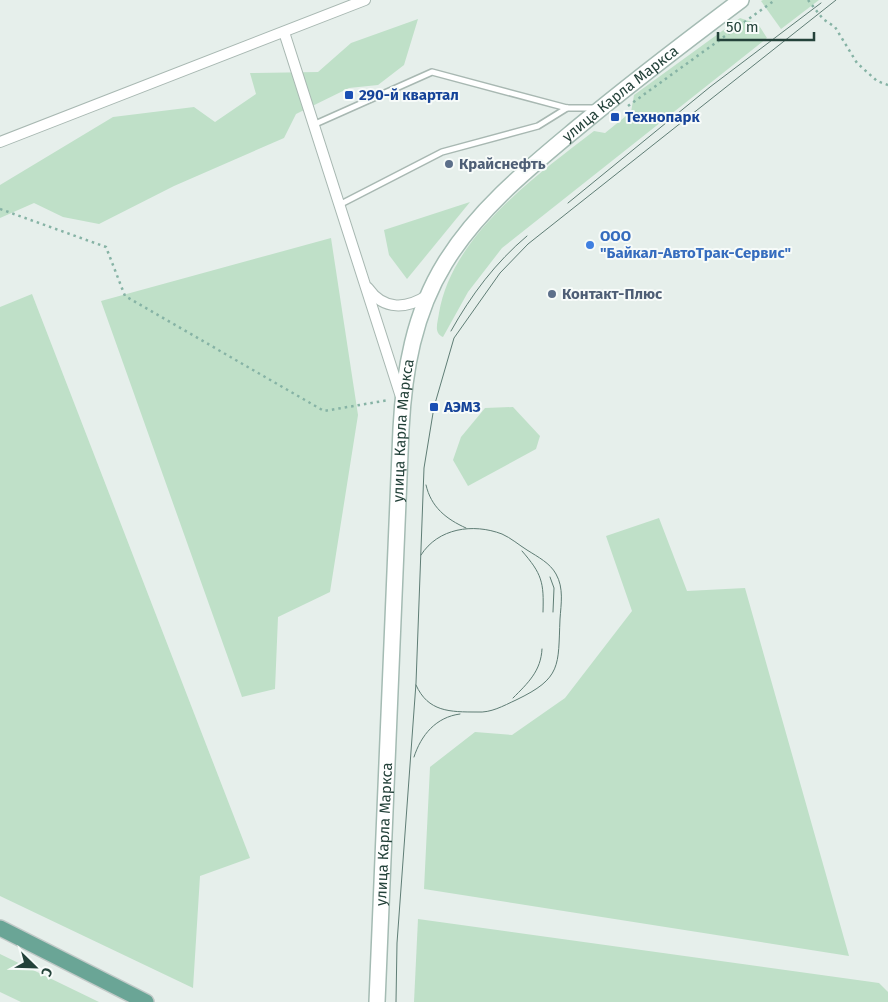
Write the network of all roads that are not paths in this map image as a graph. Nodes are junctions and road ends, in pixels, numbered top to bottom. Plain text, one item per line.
1 (365, 0) edge
2 (741, 0) edge
3 (284, 32) junction
4 (567, 108) junction
5 (602, 108) junction
6 (313, 125) junction
7 (0, 142) edge
8 (339, 204) junction
9 (364, 284) junction
10 (428, 295) junction
11 (396, 400) junction
12 (0, 928) edge
13 (379, 968) junction
14 (146, 1002) edge
15 (366, 1002) edge
16 (377, 1002) edge

1 - 3 street
2 - 5 street, улица Карла Маркса
3 - 6 street
3 - 7 street
4 - 5 lane
4 - 6 lane
4 - 8 lane
5 - 10 street, улица Карла Маркса
6 - 8 street
8 - 9 street
9 - 10 street
9 - 11 street
10 - 11 street, улица Карла Маркса
11 - 13 street, улица Карла Маркса
12 - 14 main road
13 - 15 street
13 - 16 street, улица Карла Маркса

